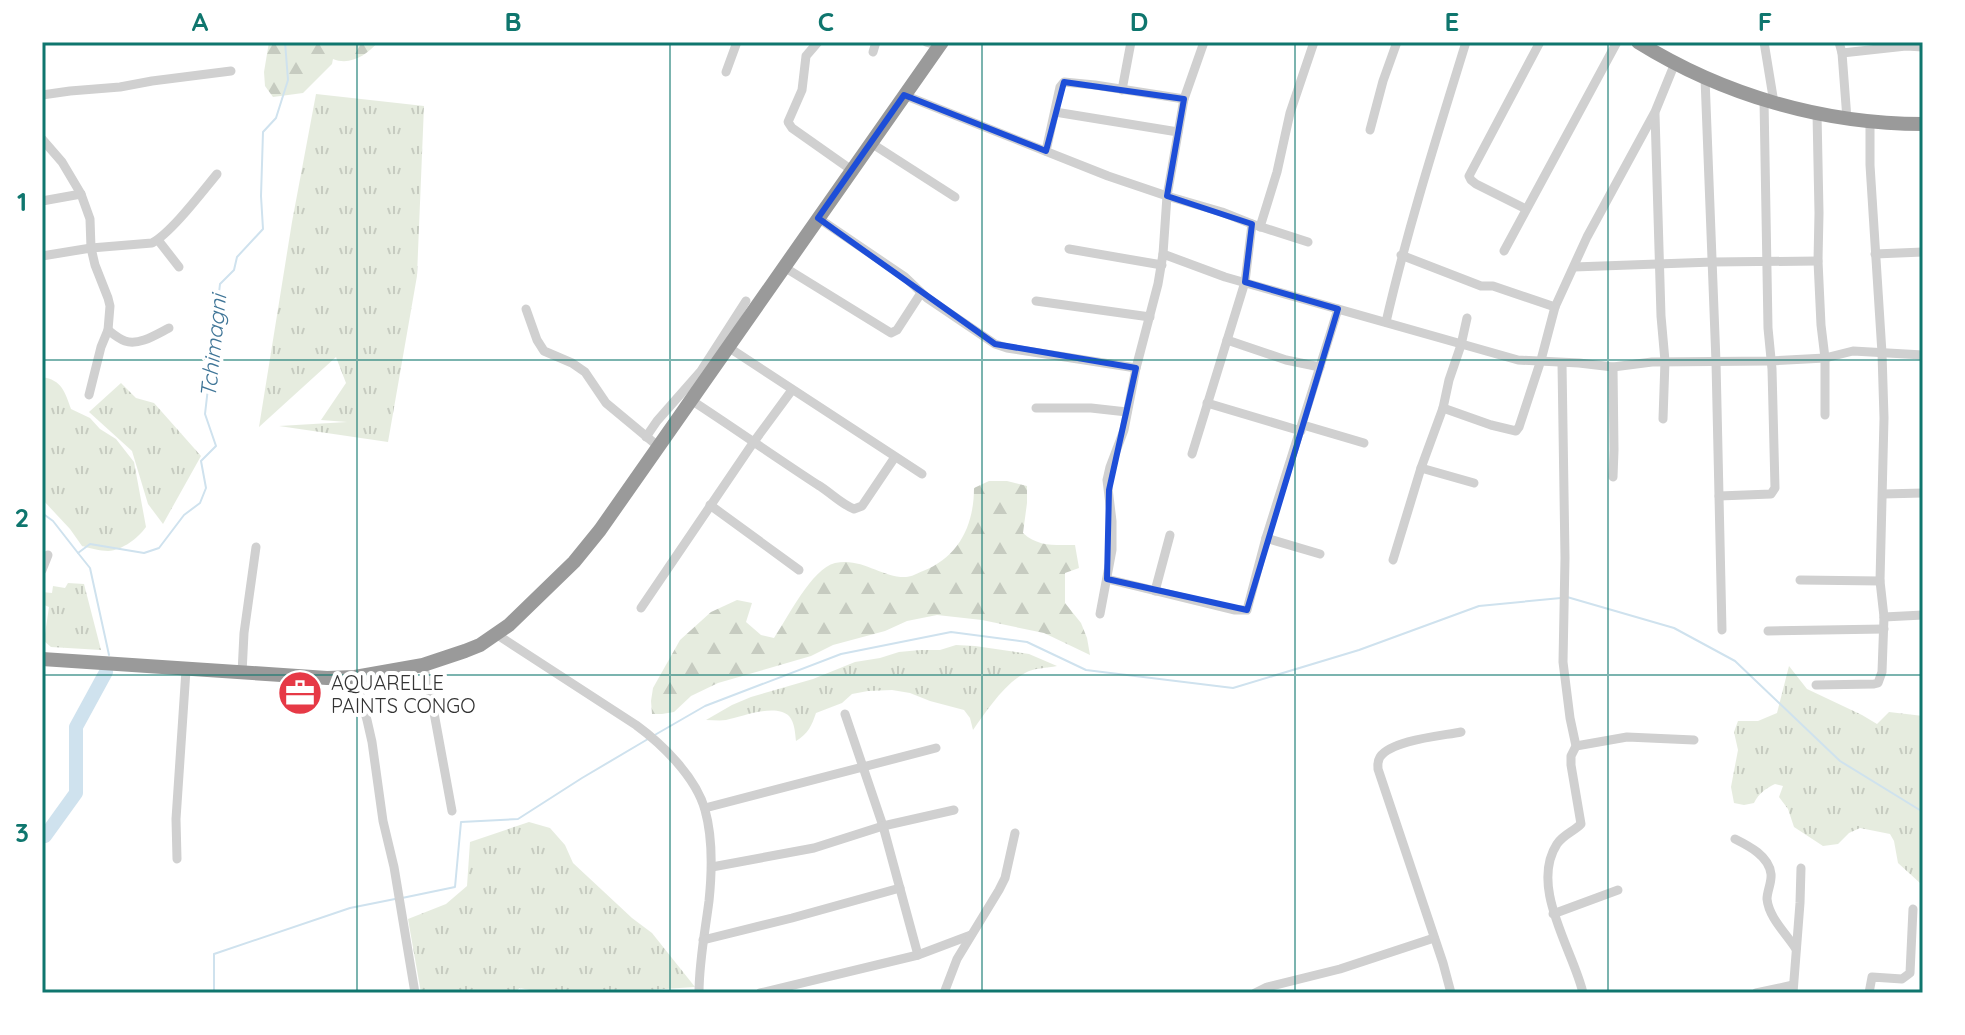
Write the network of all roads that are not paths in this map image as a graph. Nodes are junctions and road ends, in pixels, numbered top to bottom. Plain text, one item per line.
1 (737, 42) edge
2 (818, 42) edge
3 (1131, 42) edge
4 (1204, 42) edge
5 (1314, 42) edge
6 (1397, 42) edge
7 (1466, 42) edge
8 (1540, 42) edge
9 (1617, 42) edge
10 (1764, 42) edge
11 (1839, 42) edge
12 (936, 43) edge
13 (1647, 44) edge
14 (1923, 47) edge
15 (1842, 53) junction
16 (1675, 63) junction
17 (231, 71) dead end
18 (726, 72) dead end
19 (1705, 78) junction
20 (1122, 90) junction
21 (42, 95) edge
22 (904, 95) junction
23 (1184, 99) junction
24 (1769, 101) junction
25 (1055, 112) junction
26 (1655, 112) junction
27 (1817, 113) junction
28 (1847, 119) junction
29 (1870, 122) junction
30 (1923, 124) edge
31 (1370, 130) dead end
32 (1178, 132) junction
33 (42, 139) edge
34 (871, 143) junction
35 (1046, 151) junction
36 (853, 171) junction
37 (217, 174) dead end
38 (81, 194) junction
39 (1167, 196) junction
40 (955, 197) dead end
41 (42, 201) edge
42 (1526, 209) junction
43 (818, 218) junction
44 (1256, 225) junction
45 (158, 240) junction
46 (1308, 242) dead end
47 (91, 248) junction
48 (1069, 249) dead end
49 (1504, 251) dead end
50 (1923, 252) edge
51 (1875, 254) junction
52 (1401, 255) junction
53 (42, 256) edge
54 (1162, 260) junction
55 (1767, 261) junction
56 (1818, 261) junction
57 (1713, 262) junction
58 (1659, 265) junction
59 (179, 267) dead end
60 (784, 267) junction
61 (1574, 267) junction
62 (1245, 282) junction
63 (921, 293) junction
64 (746, 301) dead end
65 (1036, 301) dead end
66 (1555, 307) junction
67 (526, 309) dead end
68 (1338, 309) junction
69 (1150, 317) junction
70 (1467, 318) dead end
71 (1386, 322) junction
72 (169, 328) dead end
73 (108, 330) junction
74 (1227, 340) junction
75 (1461, 345) junction
76 (728, 347) junction
77 (1882, 353) junction
78 (1923, 355) edge
79 (1825, 358) junction
80 (1541, 360) junction
81 (1665, 361) junction
82 (1771, 361) junction
83 (1716, 362) junction
84 (1562, 363) junction
85 (1320, 367) junction
86 (1613, 367) junction
87 (1136, 368) junction
88 (792, 390) junction
89 (89, 395) dead end
90 (691, 400) junction
91 (1207, 403) junction
92 (1036, 408) dead end
93 (1443, 408) junction
94 (1127, 412) junction
95 (1825, 415) dead end
96 (1663, 419) dead end
97 (1302, 428) junction
98 (646, 437) junction
99 (753, 443) junction
100 (1364, 443) dead end
101 (659, 447) junction
102 (1192, 454) dead end
103 (895, 457) junction
104 (1421, 468) junction
105 (922, 474) dead end
106 (1613, 477) dead end
107 (1474, 483) dead end
108 (1923, 493) edge
109 (1883, 494) junction
110 (1719, 496) junction
111 (710, 505) junction
112 (1170, 535) dead end
113 (1266, 538) junction
114 (256, 547) dead end
115 (1320, 554) dead end
116 (48, 555) dead end
117 (1393, 560) dead end
118 (42, 570) edge
119 (799, 570) dead end
120 (1107, 579) junction
121 (1800, 580) dead end
122 (1880, 581) junction
123 (1155, 591) junction
124 (641, 608) dead end
125 (1100, 614) dead end
126 (1923, 615) edge
127 (1884, 617) junction
128 (1884, 629) junction
129 (1722, 630) dead end
130 (1768, 631) dead end
131 (496, 634) junction
132 (42, 659) edge
133 (423, 665) junction
134 (186, 670) junction
135 (242, 673) junction
136 (355, 677) junction
137 (1816, 685) dead end
138 (845, 714) dead end
139 (1461, 732) dead end
140 (1694, 740) dead end
141 (1576, 746) junction
142 (936, 748) dead end
143 (863, 767) junction
144 (705, 808) junction
145 (954, 810) dead end
146 (452, 811) dead end
147 (883, 826) junction
148 (1015, 833) dead end
149 (1735, 839) dead end
150 (177, 859) dead end
151 (712, 867) junction
152 (1801, 868) dead end
153 (900, 888) junction
154 (1618, 890) dead end
155 (1913, 909) dead end
156 (1553, 914) junction
157 (971, 935) junction
158 (1434, 938) junction
159 (703, 940) junction
160 (1796, 949) junction
161 (918, 955) junction
162 (1793, 989) edge
163 (415, 993) edge
164 (699, 993) edge
165 (760, 993) edge
166 (944, 993) edge
167 (1255, 993) edge
168 (1451, 993) edge
169 (1583, 993) edge
170 (1756, 993) edge
171 (1869, 993) edge

1 - 18 street
2 - 36 street
3 - 20 street
4 - 23 street
5 - 44 street
6 - 31 street
7 - 52 street
8 - 42 street
9 - 42 street
10 - 24 street
11 - 15 street
12 - 22 highway
13 - 16 highway
14 - 15 street
15 - 28 street
16 - 19 highway
16 - 26 street
17 - 21 street
19 - 24 highway
19 - 57 street
20 - 23 street
20 - 25 street
22 - 34 highway
22 - 35 street
23 - 32 street
24 - 27 highway
24 - 55 street
25 - 32 street
25 - 35 street
26 - 58 street
26 - 61 street
27 - 28 highway
27 - 56 street
28 - 29 highway
29 - 30 highway
29 - 51 street
32 - 39 street
33 - 38 street
34 - 36 highway
34 - 40 street
35 - 39 street
36 - 43 highway
37 - 45 street
38 - 41 street
38 - 47 street
39 - 44 street
39 - 54 street
42 - 49 street
43 - 60 highway
43 - 63 street
44 - 46 street
44 - 62 street
45 - 47 street
45 - 59 street
47 - 53 street
47 - 73 street
48 - 54 street
50 - 51 street
51 - 77 street
52 - 66 street
52 - 71 street
54 - 62 street
54 - 69 street
55 - 56 street
55 - 57 street
55 - 82 street
56 - 79 street
57 - 58 street
57 - 83 street
58 - 61 street
58 - 81 street
60 - 63 street
60 - 76 highway
61 - 66 street
62 - 68 street
62 - 74 street
63 - 87 street
64 - 98 street
65 - 69 street
66 - 80 street
67 - 98 street
68 - 71 street
68 - 85 street
69 - 87 street
70 - 75 street
71 - 75 street
72 - 73 street
73 - 89 street
74 - 85 street
74 - 91 street
75 - 80 street
75 - 93 street
76 - 88 street
76 - 90 highway
77 - 78 street
77 - 79 street
77 - 109 street
79 - 82 street
79 - 95 street
80 - 84 street
80 - 93 street
81 - 83 street
81 - 86 street
81 - 96 street
82 - 83 street
82 - 110 street
83 - 110 street
84 - 86 street
84 - 141 street
85 - 97 street
86 - 106 street
87 - 94 street
88 - 99 street
88 - 103 street
90 - 99 street
90 - 101 highway
91 - 97 street
91 - 102 street
92 - 94 street
93 - 104 street
94 - 120 street
97 - 100 street
97 - 113 street
98 - 101 street
99 - 103 street
99 - 111 street
101 - 131 highway
103 - 105 street
104 - 107 street
104 - 117 street
108 - 109 street
109 - 122 street
110 - 129 street
111 - 119 street
111 - 124 street
112 - 123 street
113 - 115 street
113 - 123 street
114 - 135 street
116 - 118 street
120 - 123 street
120 - 125 street
121 - 122 street
122 - 127 street
126 - 127 street
127 - 128 street
128 - 130 street
128 - 137 street
131 - 133 highway
131 - 144 street
132 - 134 highway
133 - 136 highway
133 - 146 street
134 - 135 highway
134 - 150 street
135 - 136 highway
136 - 163 street
138 - 143 street
139 - 158 street
140 - 141 street
141 - 156 street
142 - 143 street
143 - 144 street
143 - 147 street
144 - 151 street
145 - 147 street
147 - 151 street
147 - 153 street
148 - 157 street
149 - 160 street
151 - 159 street
152 - 160 street
153 - 159 street
153 - 161 street
154 - 156 street
155 - 171 street
156 - 169 street
157 - 161 street
157 - 166 street
158 - 167 street
158 - 168 street
159 - 164 street
160 - 162 street
161 - 165 street
162 - 170 street

